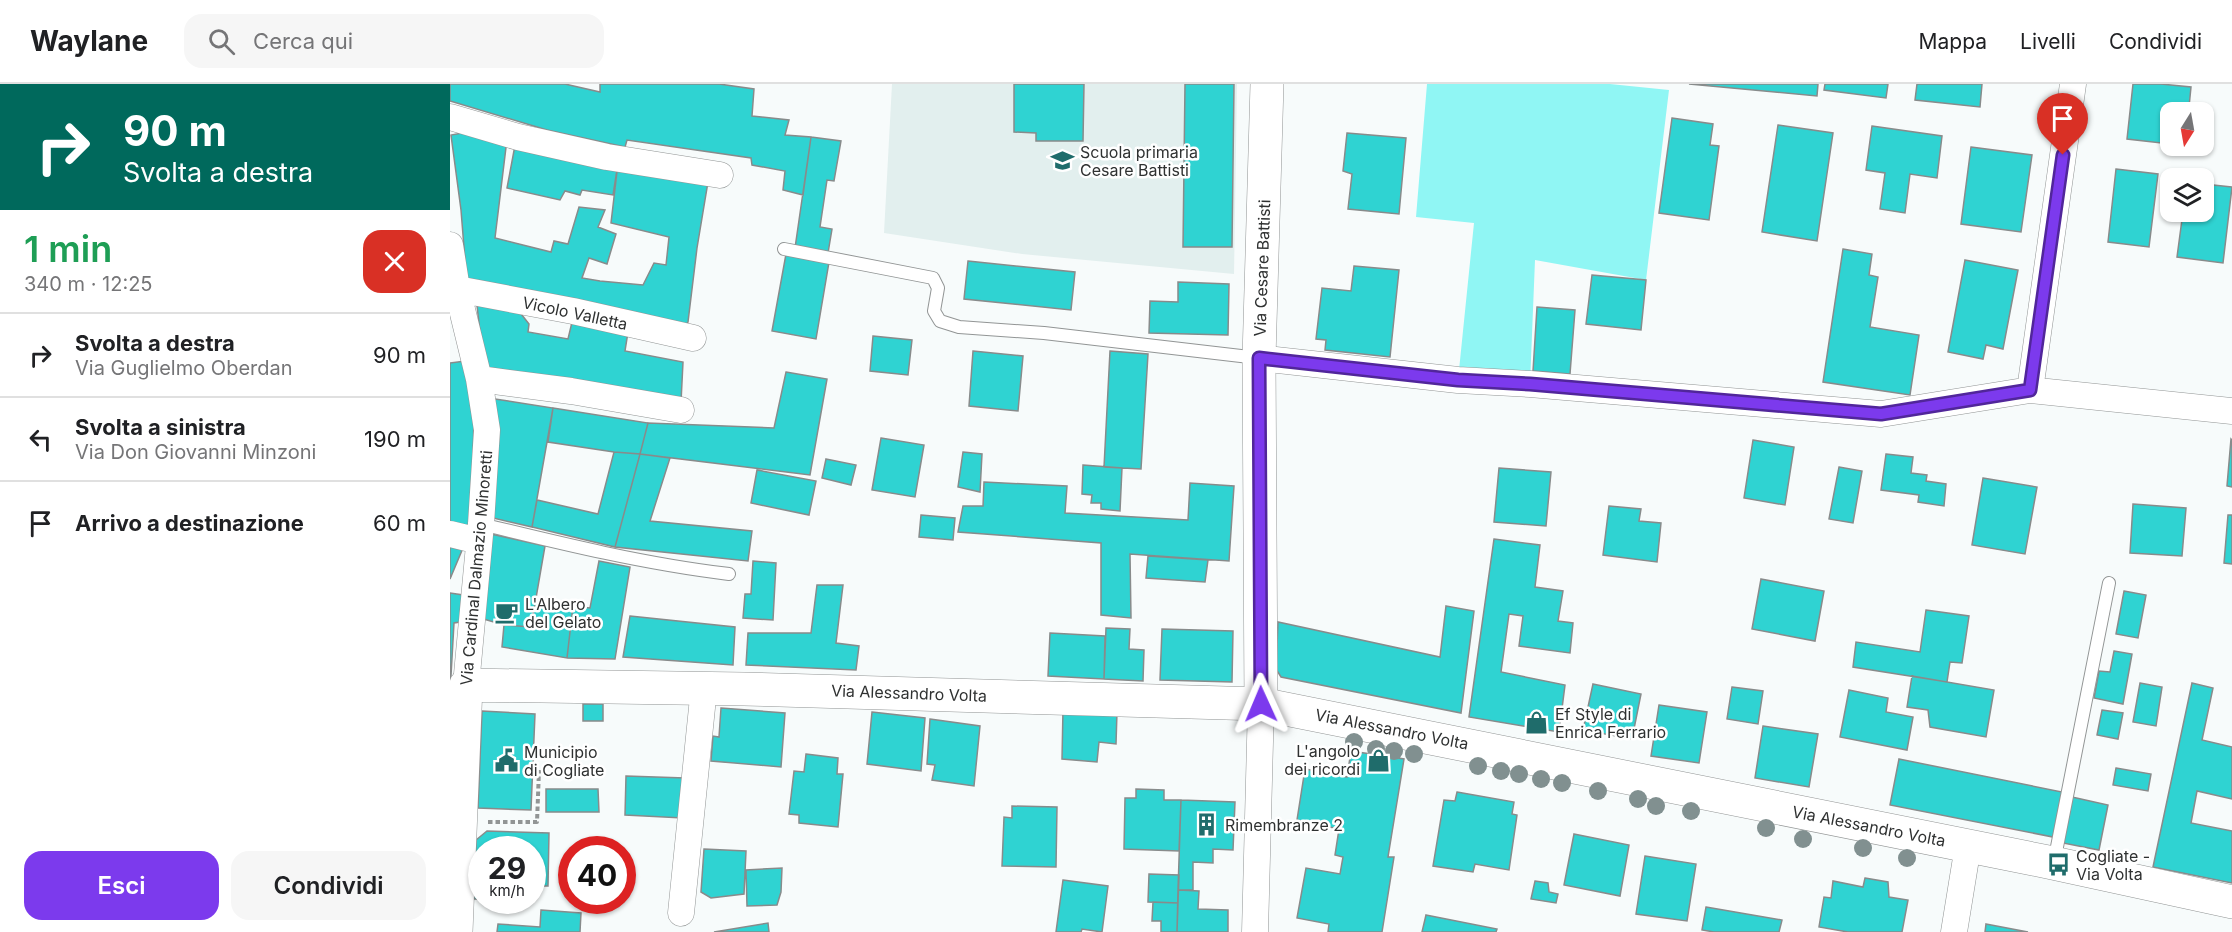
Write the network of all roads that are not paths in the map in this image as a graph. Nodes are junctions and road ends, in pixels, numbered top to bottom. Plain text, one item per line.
1 (1267, 84) edge
2 (2073, 84) edge
3 (450, 117) edge
4 (720, 174) dead end
5 (784, 249) dead end
6 (451, 251) edge
7 (457, 289) junction
8 (693, 338) dead end
9 (461, 350) edge
10 (1259, 358) junction
11 (479, 380) junction
12 (2030, 390) junction
13 (681, 410) dead end
14 (2232, 411) edge
15 (480, 532) junction
16 (450, 534) edge
17 (729, 574) dead end
18 (2109, 583) dead end
19 (466, 685) junction
20 (704, 688) junction
21 (1261, 704) junction
22 (457, 725) edge
23 (1968, 846) junction
24 (2054, 863) junction
25 (2232, 902) edge
26 (681, 913) dead end
27 (456, 932) edge
28 (1255, 932) edge
29 (1954, 932) edge

1 - 10 street, Via Cesare Battisti
2 - 12 street
3 - 4 street
5 - 10 lane
6 - 7 street, Via Cardinal Dalmazio Minoretti
7 - 8 street, Vicolo Valletta
7 - 9 street, Via Cardinal Dalmazio Minoretti
9 - 11 street, Via Cardinal Dalmazio Minoretti
10 - 12 street
10 - 21 street, Via Cesare Battisti
11 - 13 street
11 - 15 street, Via Cardinal Dalmazio Minoretti
12 - 14 street
15 - 16 street
15 - 17 lane
15 - 19 street, Via Cardinal Dalmazio Minoretti
18 - 24 lane
19 - 20 street, Via Alessandro Volta
19 - 22 street, Via Cardinal Dalmazio Minoretti
20 - 21 street, Via Alessandro Volta
20 - 26 street
21 - 23 street, Via Alessandro Volta
21 - 28 street
22 - 27 street, Via Cardinal Dalmazio Minoretti
23 - 24 street, Via Alessandro Volta
23 - 29 street
24 - 25 street, Via Alessandro Volta

